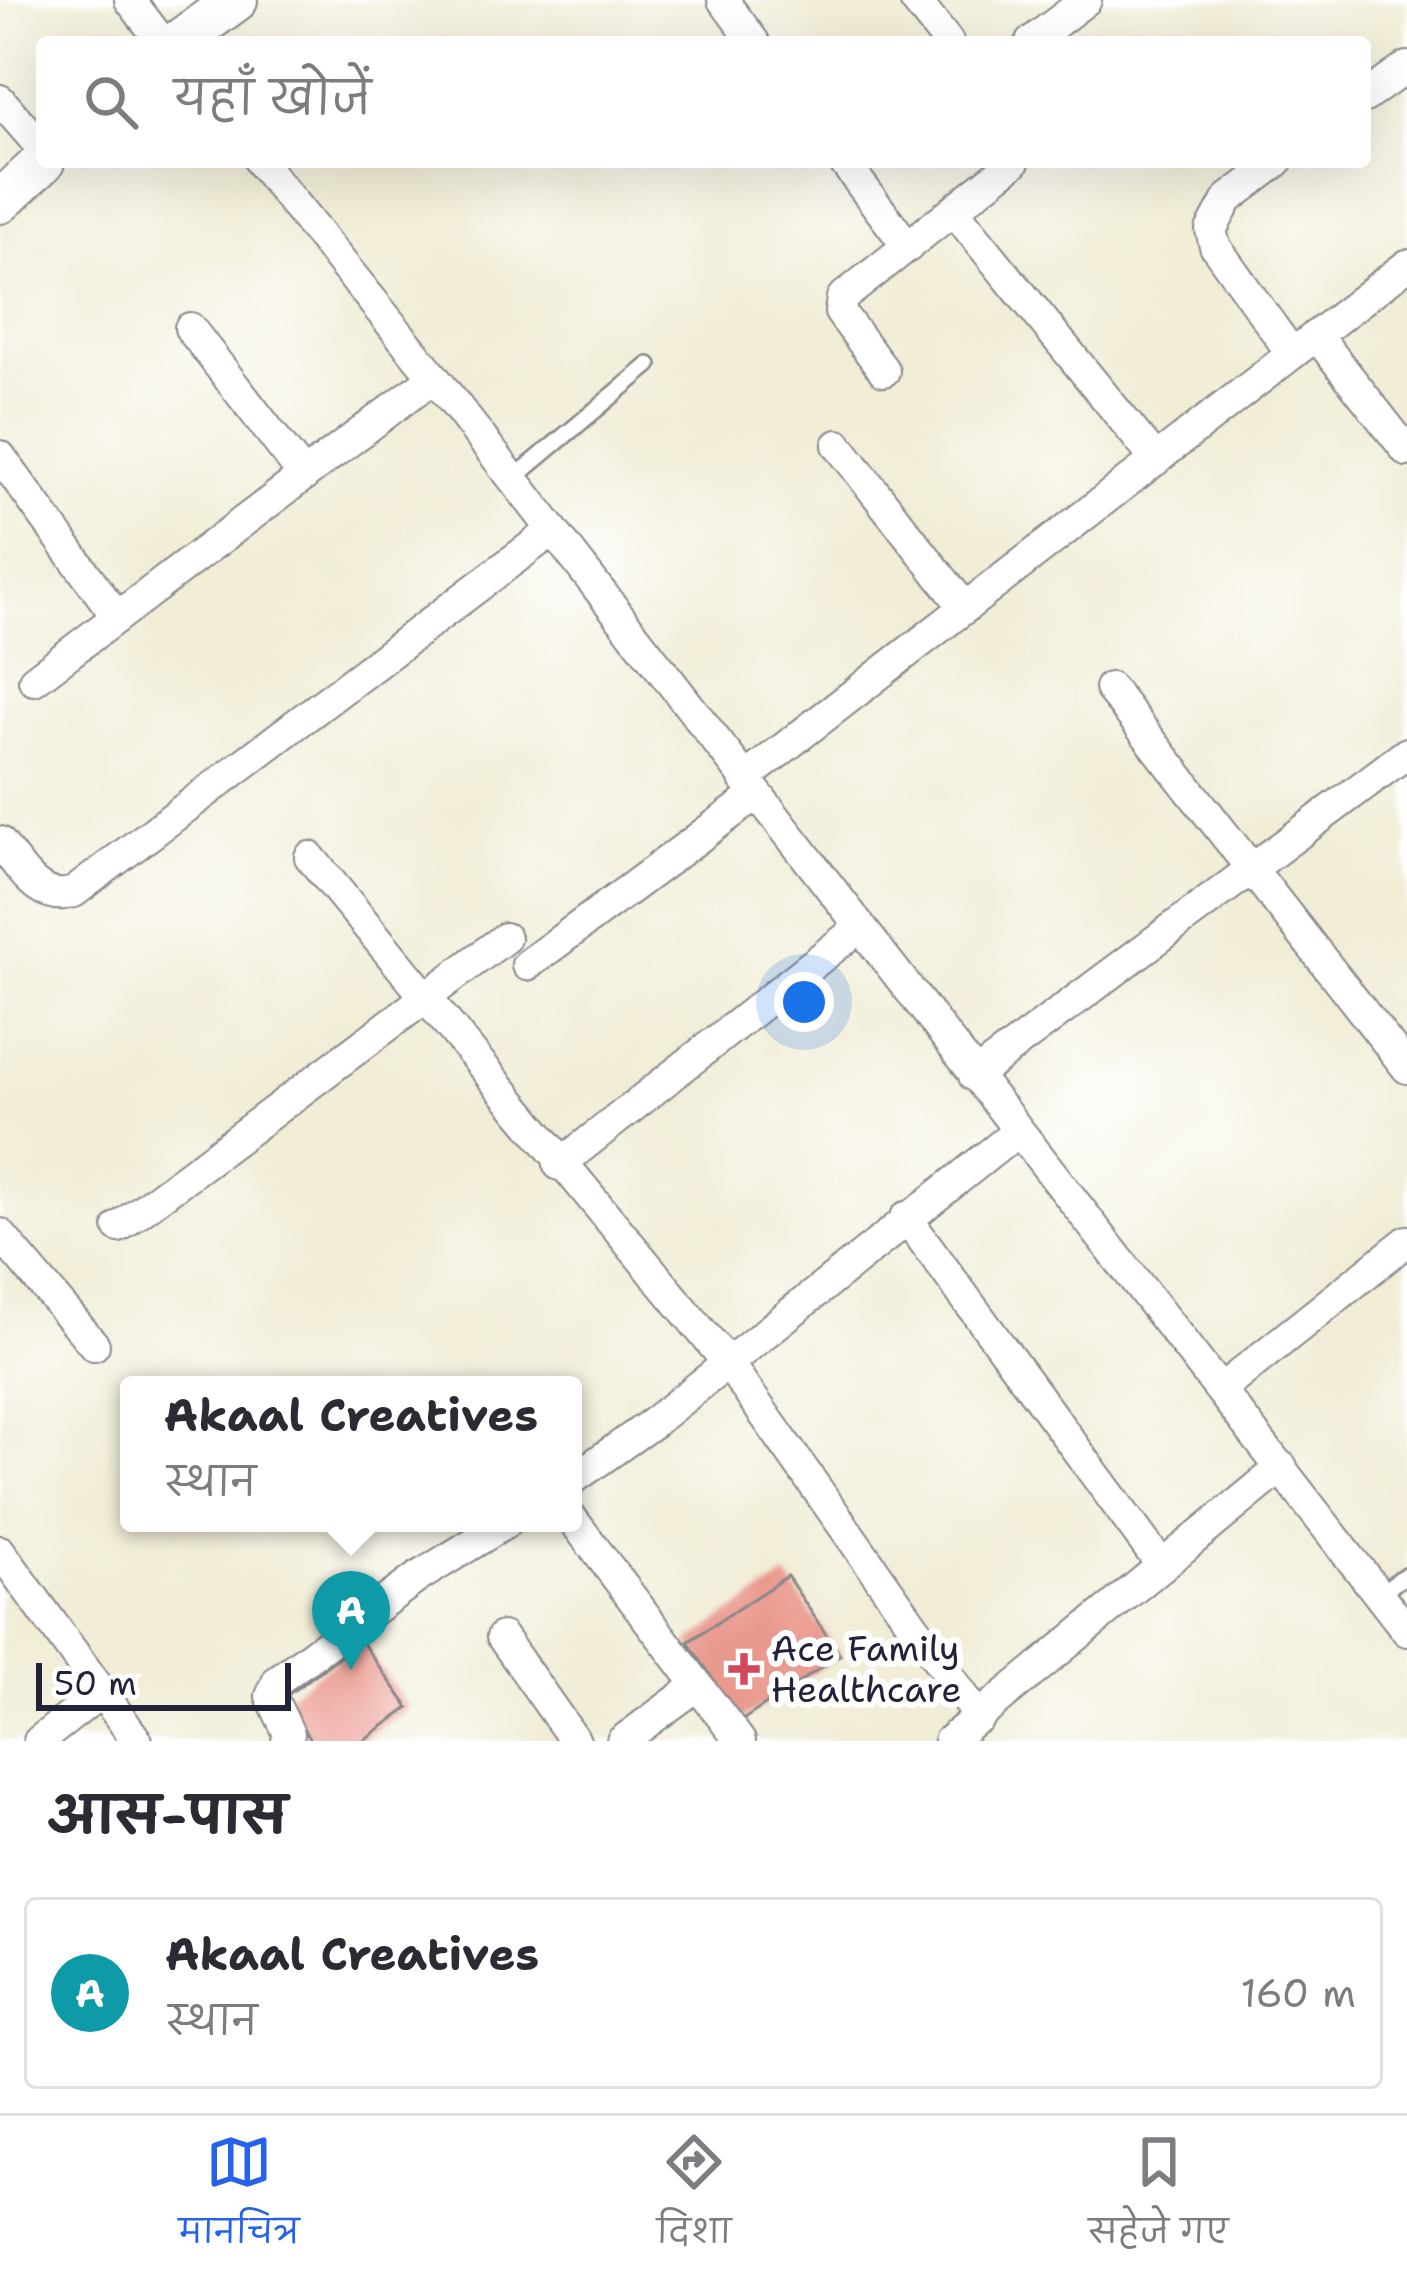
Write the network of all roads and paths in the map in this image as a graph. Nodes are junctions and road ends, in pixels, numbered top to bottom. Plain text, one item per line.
1 (130, 0) edge
2 (236, 0) edge
3 (723, 0) edge
4 (915, 0) edge
5 (1087, 0) edge
6 (158, 36) edge
7 (186, 36) edge
8 (750, 36) edge
9 (943, 36) edge
10 (1038, 36) edge
11 (1406, 70) edge
12 (1371, 94) edge
13 (0, 100) edge
14 (36, 141) edge
15 (37, 168) edge
16 (265, 168) edge
17 (849, 168) edge
18 (1007, 168) edge
19 (1269, 168) edge
20 (0, 202) edge
21 (955, 212) junction
22 (908, 247) junction
23 (1407, 265) edge
24 (190, 328) dead end
25 (1304, 345) junction
26 (649, 364) dead end
27 (884, 371) dead end
28 (434, 377) junction
29 (838, 445) dead end
30 (1407, 451) edge
31 (0, 456) edge
32 (1156, 460) junction
33 (304, 476) junction
34 (513, 479) junction
35 (553, 530) junction
36 (964, 608) junction
37 (117, 617) junction
38 (34, 680) dead end
39 (1110, 688) dead end
40 (1407, 753) edge
41 (750, 787) junction
42 (0, 842) edge
43 (310, 857) dead end
44 (1252, 868) junction
45 (860, 927) junction
46 (505, 938) dead end
47 (527, 965) dead end
48 (420, 997) junction
49 (1407, 1069) edge
50 (974, 1076) junction
51 (1017, 1132) junction
52 (559, 1165) junction
53 (906, 1217) junction
54 (119, 1227) dead end
55 (0, 1234) edge
56 (1407, 1241) edge
57 (94, 1345) dead end
58 (727, 1362) junction
59 (1220, 1390) junction
60 (1282, 1467) junction
61 (582, 1472) edge
62 (491, 1532) edge
63 (582, 1532) edge
64 (0, 1551) edge
65 (1162, 1566) junction
66 (1407, 1574) edge
67 (1379, 1594) junction
68 (1407, 1631) edge
69 (502, 1637) dead end
70 (698, 1684) junction
71 (100, 1693) junction
72 (979, 1718) junction
73 (39, 1741) edge
74 (137, 1741) edge
75 (287, 1741) edge
76 (575, 1741) edge
77 (622, 1741) edge
78 (740, 1741) edge
79 (949, 1741) edge

1 - 6 street
2 - 7 street
3 - 8 street
4 - 9 street
5 - 10 street
11 - 12 street
13 - 14 street
15 - 20 street
16 - 28 street
17 - 22 street
18 - 21 street
19 - 25 street
21 - 22 street
21 - 32 street
22 - 27 street
23 - 25 street
24 - 33 street
25 - 30 street
25 - 32 street
26 - 34 lane
28 - 33 street
28 - 34 street
29 - 36 street
31 - 37 street
32 - 36 street
33 - 37 street
34 - 35 street
35 - 41 street
35 - 42 street
36 - 41 street
37 - 38 street
39 - 44 street
40 - 44 street
41 - 45 street
41 - 47 street
43 - 48 street
44 - 49 street
44 - 50 street
45 - 50 street
45 - 52 street
46 - 48 street
48 - 52 street
48 - 54 street
50 - 51 street
51 - 53 street
51 - 59 street
52 - 58 street
53 - 58 street
53 - 65 street
55 - 57 street
56 - 59 street
58 - 61 street
58 - 72 street
59 - 60 street
60 - 65 street
60 - 67 street
62 - 75 street
63 - 70 street
64 - 71 street
65 - 72 street
66 - 67 lane
67 - 68 street
69 - 76 street
70 - 77 street
70 - 78 street
71 - 73 street
71 - 74 street
72 - 79 street

